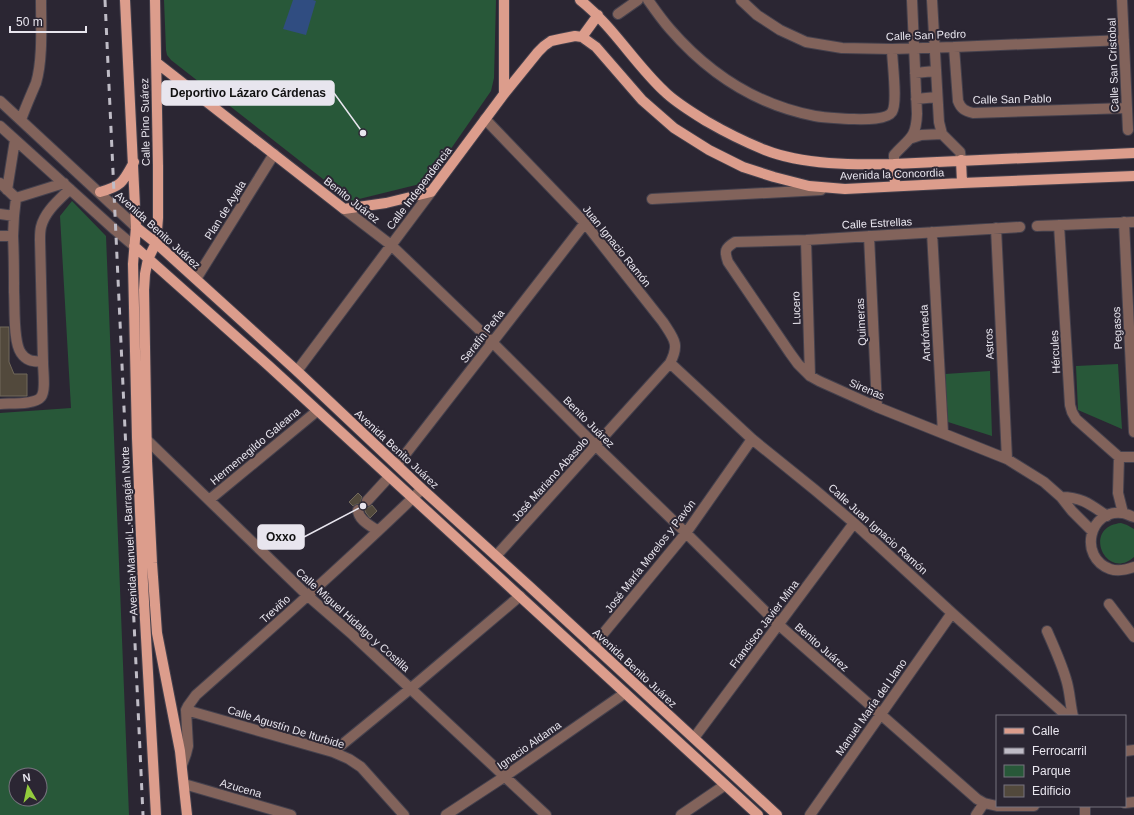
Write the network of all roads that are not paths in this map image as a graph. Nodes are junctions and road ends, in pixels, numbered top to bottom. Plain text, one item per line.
1 (41, 0) edge
2 (125, 0) edge
3 (155, 0) edge
4 (504, 0) edge
5 (580, 0) edge
6 (638, 0) edge
7 (648, 0) edge
8 (741, 0) edge
9 (912, 0) edge
10 (932, 0) edge
11 (1122, 0) edge
12 (618, 14) dead end
13 (598, 15) junction
14 (582, 37) junction
15 (1124, 40) junction
16 (934, 47) junction
17 (954, 47) junction
18 (892, 48) junction
19 (914, 48) junction
20 (157, 63) junction
21 (935, 71) junction
22 (915, 73) junction
23 (504, 94) junction
24 (937, 97) junction
25 (916, 99) junction
26 (0, 102) edge
27 (1127, 108) junction
28 (485, 119) junction
29 (21, 120) junction
30 (0, 126) edge
31 (1128, 130) dead end
32 (942, 134) junction
33 (912, 138) junction
34 (15, 140) junction
35 (1134, 153) edge
36 (274, 154) junction
37 (961, 160) junction
38 (134, 162) junction
39 (894, 164) junction
40 (1134, 176) edge
41 (962, 183) junction
42 (67, 186) junction
43 (895, 186) junction
44 (4, 187) edge
45 (845, 189) junction
46 (100, 192) junction
47 (431, 192) junction
48 (16, 198) junction
49 (652, 199) dead end
50 (344, 209) junction
51 (0, 214) edge
52 (14, 216) junction
53 (1129, 222) edge
54 (585, 223) junction
55 (1059, 225) junction
56 (1036, 226) dead end
57 (136, 227) junction
58 (1020, 227) dead end
59 (996, 228) junction
60 (932, 232) junction
61 (0, 236) edge
62 (13, 236) junction
63 (869, 236) junction
64 (806, 240) junction
65 (735, 242) joint
66 (156, 243) junction
67 (392, 244) junction
68 (134, 246) junction
69 (148, 259) junction
70 (196, 280) junction
71 (492, 342) junction
72 (43, 362) junction
73 (670, 363) junction
74 (297, 371) junction
75 (810, 376) junction
76 (0, 404) edge
77 (877, 406) junction
78 (317, 411) junction
79 (1134, 432) edge
80 (943, 433) junction
81 (752, 439) junction
82 (147, 440) junction
83 (596, 446) junction
84 (1119, 457) junction
85 (1134, 457) edge
86 (1007, 459) junction
87 (397, 465) junction
88 (389, 477) junction
89 (422, 489) junction
90 (1061, 497) junction
91 (412, 498) junction
92 (209, 500) junction
93 (367, 501) dead end
94 (358, 510) dead end
95 (1123, 513) junction
96 (1107, 516) junction
97 (1134, 517) edge
98 (854, 523) junction
99 (1092, 531) junction
100 (378, 532) junction
101 (686, 533) junction
102 (496, 556) junction
103 (1132, 571) edge
104 (308, 596) junction
105 (520, 596) junction
106 (1109, 604) dead end
107 (952, 613) junction
108 (779, 625) junction
109 (1047, 631) dead end
110 (1134, 637) edge
111 (593, 646) junction
112 (410, 689) junction
113 (625, 692) junction
114 (186, 710) junction
115 (881, 714) junction
116 (1066, 715) edge
117 (1073, 715) edge
118 (694, 738) junction
119 (333, 752) junction
120 (182, 764) junction
121 (504, 777) junction
122 (184, 784) junction
123 (725, 785) junction
124 (984, 803) junction
125 (996, 806) edge
126 (156, 815) edge
127 (186, 815) edge
128 (291, 815) edge
129 (404, 815) edge
130 (446, 815) edge
131 (546, 815) edge
132 (681, 815) edge
133 (758, 815) edge
134 (777, 815) edge
135 (810, 815) edge
136 (976, 815) edge

1 - 29 street
2 - 38 main road, Calle Pino Suárez
3 - 20 main road, Calle Pino Suárez
4 - 23 main road
5 - 13 main road, Avenida la Concordia
6 - 12 street
7 - 18 street
8 - 18 street, Calle San Pedro
9 - 19 street
10 - 16 street
11 - 15 street, Calle San Cristobal
13 - 14 main road
13 - 39 main road, Avenida la Concordia
14 - 23 main road, Calle Independencia
14 - 45 main road, Avenida la Concordia
15 - 17 street, Calle San Pedro
15 - 27 street, Calle San Cristobal
16 - 17 street, Calle San Pedro
16 - 19 street, Calle San Pedro
16 - 21 street
17 - 27 street, Calle San Pablo
18 - 19 street, Calle San Pedro
19 - 22 street
20 - 36 main road, Benito Juárez
20 - 66 main road, Calle Pino Suárez
21 - 22 street
21 - 24 street
22 - 25 street
23 - 28 main road, Calle Independencia
24 - 25 street
24 - 32 street
25 - 33 street
26 - 29 street, Avenida Benito Juárez
27 - 31 street, Calle San Cristobal
28 - 47 main road, Calle Independencia
28 - 54 street, Juan Ignacio Ramón
29 - 46 street, Avenida Benito Juárez
30 - 34 street
32 - 33 street
32 - 37 street
33 - 39 street
34 - 42 street
34 - 44 street
35 - 37 main road, Avenida la Concordia
36 - 50 main road, Benito Juárez
36 - 70 street, Plan de Ayala
37 - 39 main road, Avenida la Concordia
37 - 41 main road
38 - 46 main road
38 - 57 main road, Calle Pino Suárez
39 - 43 main road
40 - 41 main road, Avenida la Concordia
41 - 43 main road, Avenida la Concordia
42 - 48 street
42 - 68 street
42 - 72 street
43 - 45 main road, Avenida la Concordia
44 - 48 street
45 - 49 street
46 - 57 street, Avenida Benito Juárez
47 - 50 main road
47 - 67 street, Calle Independencia
48 - 52 street
50 - 67 street, Benito Juárez
51 - 52 street
52 - 62 street
53 - 55 street
53 - 79 street, Pegasos
54 - 71 street, Serafín Peña
54 - 73 street, Juan Ignacio Ramón
55 - 56 street
55 - 84 street, Hércules
57 - 66 main road, Avenida Benito Juárez
57 - 68 main road, Calle Pino Suárez
58 - 59 street, Calle Estrellas
59 - 60 street, Calle Estrellas
59 - 86 street, Astros
60 - 63 street, Calle Estrellas
60 - 80 street, Andrómeda
61 - 62 street
62 - 72 street
63 - 64 street, Calle Estrellas
63 - 77 street, Quimeras
64 - 65 street, Calle Estrellas
64 - 75 street, Lucero
65 - 75 street, Sirenas
66 - 69 main road, Avenida Manuel L. Barragán Norte
66 - 70 main road, Avenida Benito Juárez
67 - 71 street, Benito Juárez
67 - 74 street, Calle Independencia
68 - 69 main road
68 - 126 main road, Avenida Manuel L. Barragán Norte
69 - 78 main road
69 - 82 main road, Avenida Manuel L. Barragán Norte
70 - 74 main road, Avenida Benito Juárez
71 - 83 street, Benito Juárez
71 - 87 street, Serafín Peña
72 - 76 street
73 - 81 street, Calle Juan Ignacio Ramón
73 - 83 street, José Mariano Abasolo
74 - 87 main road, Avenida Benito Juárez
75 - 77 street, Sirenas
77 - 80 street, Sirenas
78 - 88 main road
78 - 92 street, Hermenegildo Galeana
80 - 86 street, Sirenas
81 - 98 street, Calle Juan Ignacio Ramón
81 - 101 street, José María Morelos y Pavón
82 - 92 street, Calle Miguel Hidalgo y Costilla
82 - 120 main road, Avenida Manuel L. Barragán Norte
83 - 101 street, Benito Juárez
83 - 102 street, José Mariano Abasolo
84 - 85 street
84 - 95 street
86 - 90 street, Sirenas
87 - 89 main road, Avenida Benito Juárez
88 - 91 main road
88 - 93 street
89 - 91 street, Treviño
89 - 102 main road, Avenida Benito Juárez
90 - 96 street
90 - 99 street, Sirenas
91 - 100 street, Treviño
91 - 105 main road
92 - 104 street, Calle Miguel Hidalgo y Costilla
94 - 100 street
95 - 96 street
95 - 97 street
96 - 99 street
98 - 107 street, Calle Juan Ignacio Ramón
98 - 108 street, Francisco Javier Mina
99 - 103 street
100 - 104 street, Treviño
101 - 108 street, Benito Juárez
101 - 111 street, José María Morelos y Pavón
102 - 111 main road, Avenida Benito Juárez
104 - 112 street, Calle Miguel Hidalgo y Costilla
104 - 114 street, Treviño
105 - 112 street
105 - 113 main road
106 - 110 street
107 - 115 street, Manuel María del Llano
107 - 116 street, Calle Juan Ignacio Ramón
108 - 115 street, Benito Juárez
108 - 118 street, Francisco Javier Mina
109 - 117 street
111 - 118 main road, Avenida Benito Juárez
112 - 119 street
112 - 121 street, Calle Miguel Hidalgo y Costilla
113 - 121 street, Ignacio Aldama
113 - 123 main road
114 - 119 street, Calle Agustín De Iturbide
114 - 120 street
115 - 124 street, Benito Juárez
115 - 135 street, Manuel María del Llano
118 - 134 main road, Avenida Benito Juárez
119 - 129 street, Calle Agustín De Iturbide
120 - 122 main road, Avenida Manuel L. Barragán Norte
121 - 130 street, Ignacio Aldama
121 - 131 street, Calle Miguel Hidalgo y Costilla
122 - 127 main road, Avenida Manuel L. Barragán Norte
122 - 128 street, Azucena
123 - 132 street
123 - 133 main road
124 - 125 street, Benito Juárez
124 - 136 street

